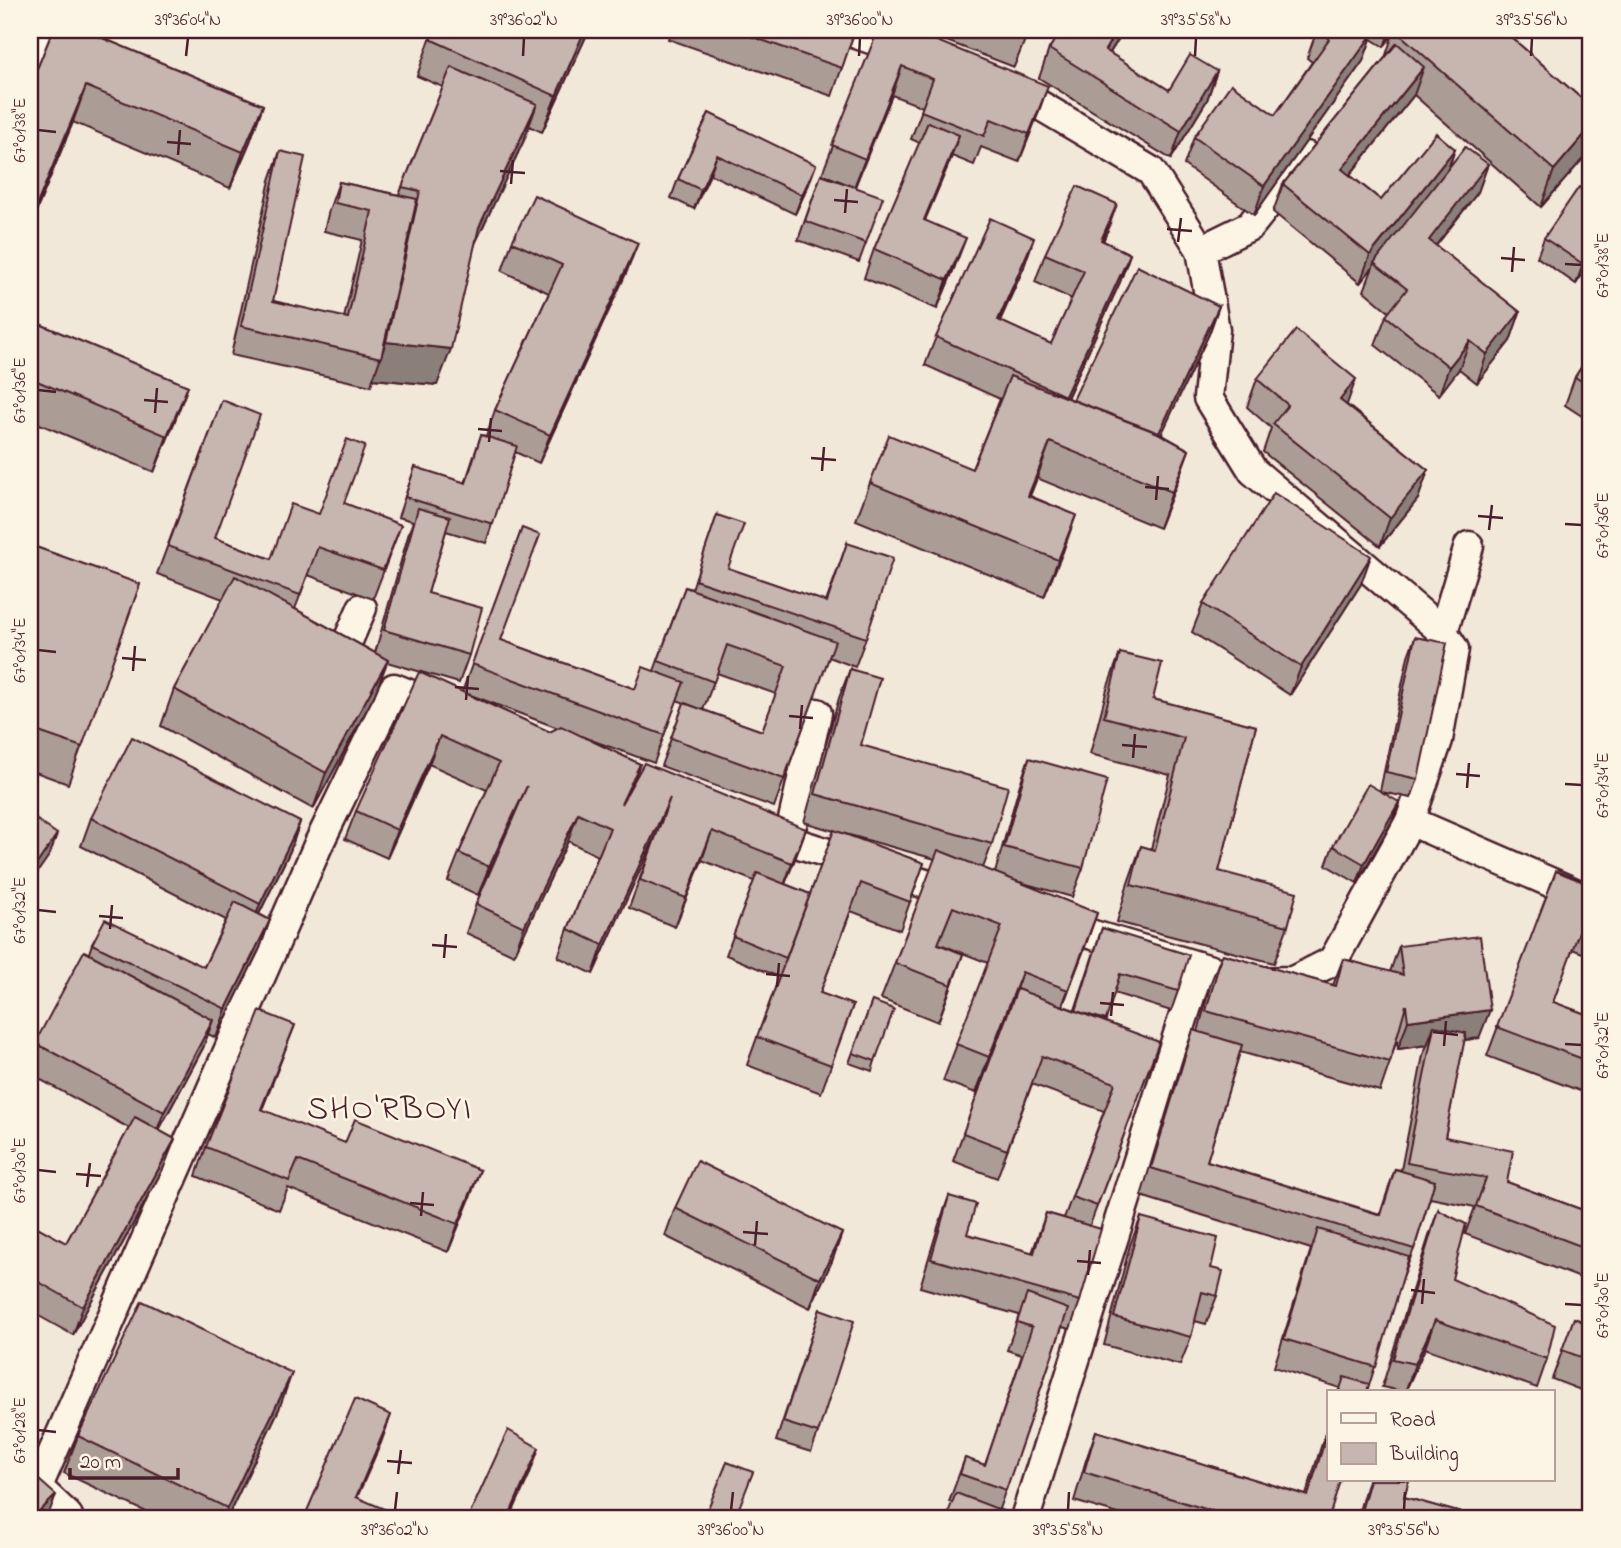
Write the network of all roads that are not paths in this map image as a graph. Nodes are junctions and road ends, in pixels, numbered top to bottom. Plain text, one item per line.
1 (48, 30) edge
2 (845, 30) edge
3 (930, 60) edge
4 (30, 65) edge
5 (980, 77) edge
6 (1320, 139) edge
7 (1201, 250) junction
8 (1469, 546) dead end
9 (362, 608) dead end
10 (1443, 632) junction
11 (394, 688) junction
12 (817, 713) edge
13 (470, 718) edge
14 (1410, 821) junction
15 (737, 822) edge
16 (788, 842) junction
17 (1591, 900) edge
18 (987, 903) edge
19 (1027, 915) edge
20 (1199, 968) junction
21 (33, 1488) edge
22 (65, 1518) edge
23 (1026, 1518) edge

1 - 4 street
2 - 3 street
5 - 7 street
6 - 7 street
7 - 10 street
8 - 10 street
9 - 11 street
10 - 14 street
11 - 13 street
11 - 21 street
12 - 16 street
14 - 17 street
14 - 20 street
15 - 16 street
16 - 18 street
19 - 20 street
20 - 23 street
21 - 22 street

